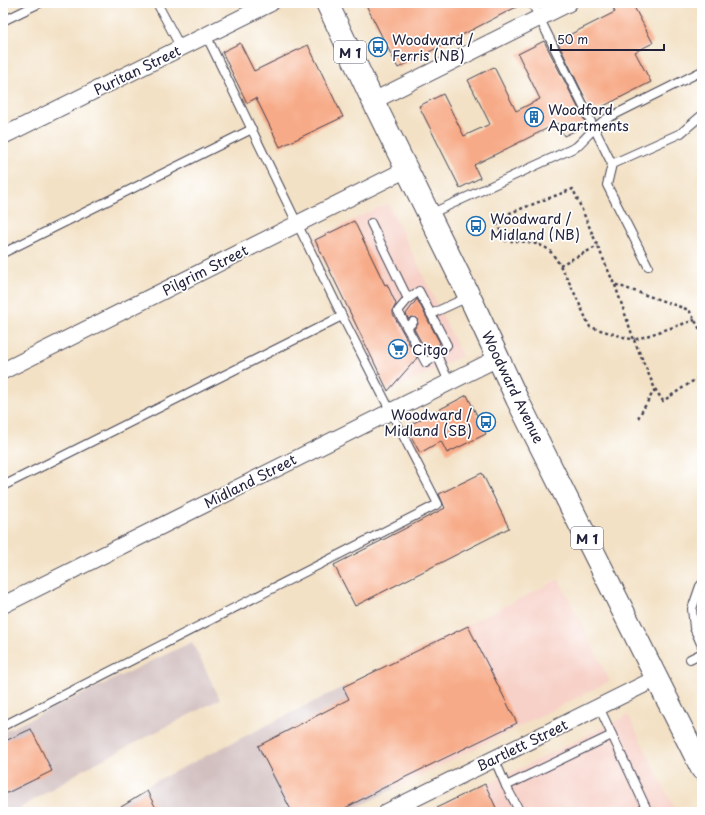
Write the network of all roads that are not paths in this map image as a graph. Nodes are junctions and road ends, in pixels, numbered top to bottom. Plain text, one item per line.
1 (40, 3) edge
2 (157, 3) edge
3 (271, 3) edge
4 (327, 3) edge
5 (532, 3) edge
6 (569, 3) edge
7 (540, 18) junction
8 (3, 21) edge
9 (206, 35) junction
10 (181, 48) junction
11 (702, 71) edge
12 (373, 101) junction
13 (702, 115) edge
14 (594, 128) junction
15 (252, 129) junction
16 (3, 136) edge
17 (612, 164) junction
18 (407, 169) junction
19 (429, 214) junction
20 (371, 223) dead end
21 (298, 224) junction
22 (3, 253) edge
23 (648, 266) dead end
24 (469, 296) junction
25 (408, 299) junction
26 (427, 309) junction
27 (342, 316) junction
28 (437, 354) junction
29 (498, 358) junction
30 (3, 371) edge
31 (449, 382) junction
32 (390, 412) junction
33 (3, 486) edge
34 (702, 584) edge
35 (3, 605) edge
36 (702, 646) edge
37 (702, 653) edge
38 (690, 659) dead end
39 (657, 678) junction
40 (599, 707) junction
41 (3, 726) edge
42 (612, 735) junction
43 (494, 758) junction
44 (702, 769) edge
45 (506, 786) junction
46 (386, 812) edge
47 (520, 812) edge
48 (648, 812) edge

1 - 8 lane
2 - 10 lane
3 - 9 street, Puritan Street
4 - 12 main road, Woodward Avenue / M 1
5 - 7 lane
6 - 7 street
7 - 12 street
7 - 14 lane
9 - 10 street, Puritan Street
9 - 15 lane
10 - 16 street, Puritan Street
11 - 14 lane
12 - 18 main road, Woodward Avenue / M 1
13 - 17 lane
14 - 17 lane
14 - 19 lane
15 - 21 lane
15 - 22 lane
17 - 23 lane
18 - 19 main road, Woodward Avenue / M 1
18 - 21 street, Pilgrim Street
19 - 24 main road, Woodward Avenue / M 1
20 - 25 lane
21 - 27 lane
21 - 30 street, Pilgrim Street
24 - 26 lane
24 - 29 main road, Woodward Avenue / M 1
25 - 26 lane
25 - 28 lane
26 - 28 lane
27 - 32 lane
27 - 33 lane
28 - 31 lane
29 - 31 street, Midland Street
29 - 39 main road, Woodward Avenue / M 1
31 - 32 street, Midland Street
32 - 35 street, Midland Street
32 - 41 lane
34 - 36 lane
37 - 38 lane
39 - 40 street, Bartlett Street
39 - 44 main road, Woodward Avenue / M 1
40 - 42 lane
40 - 43 street, Bartlett Street
42 - 45 lane
42 - 48 lane
43 - 45 lane
43 - 46 street, Bartlett Street
45 - 47 lane

